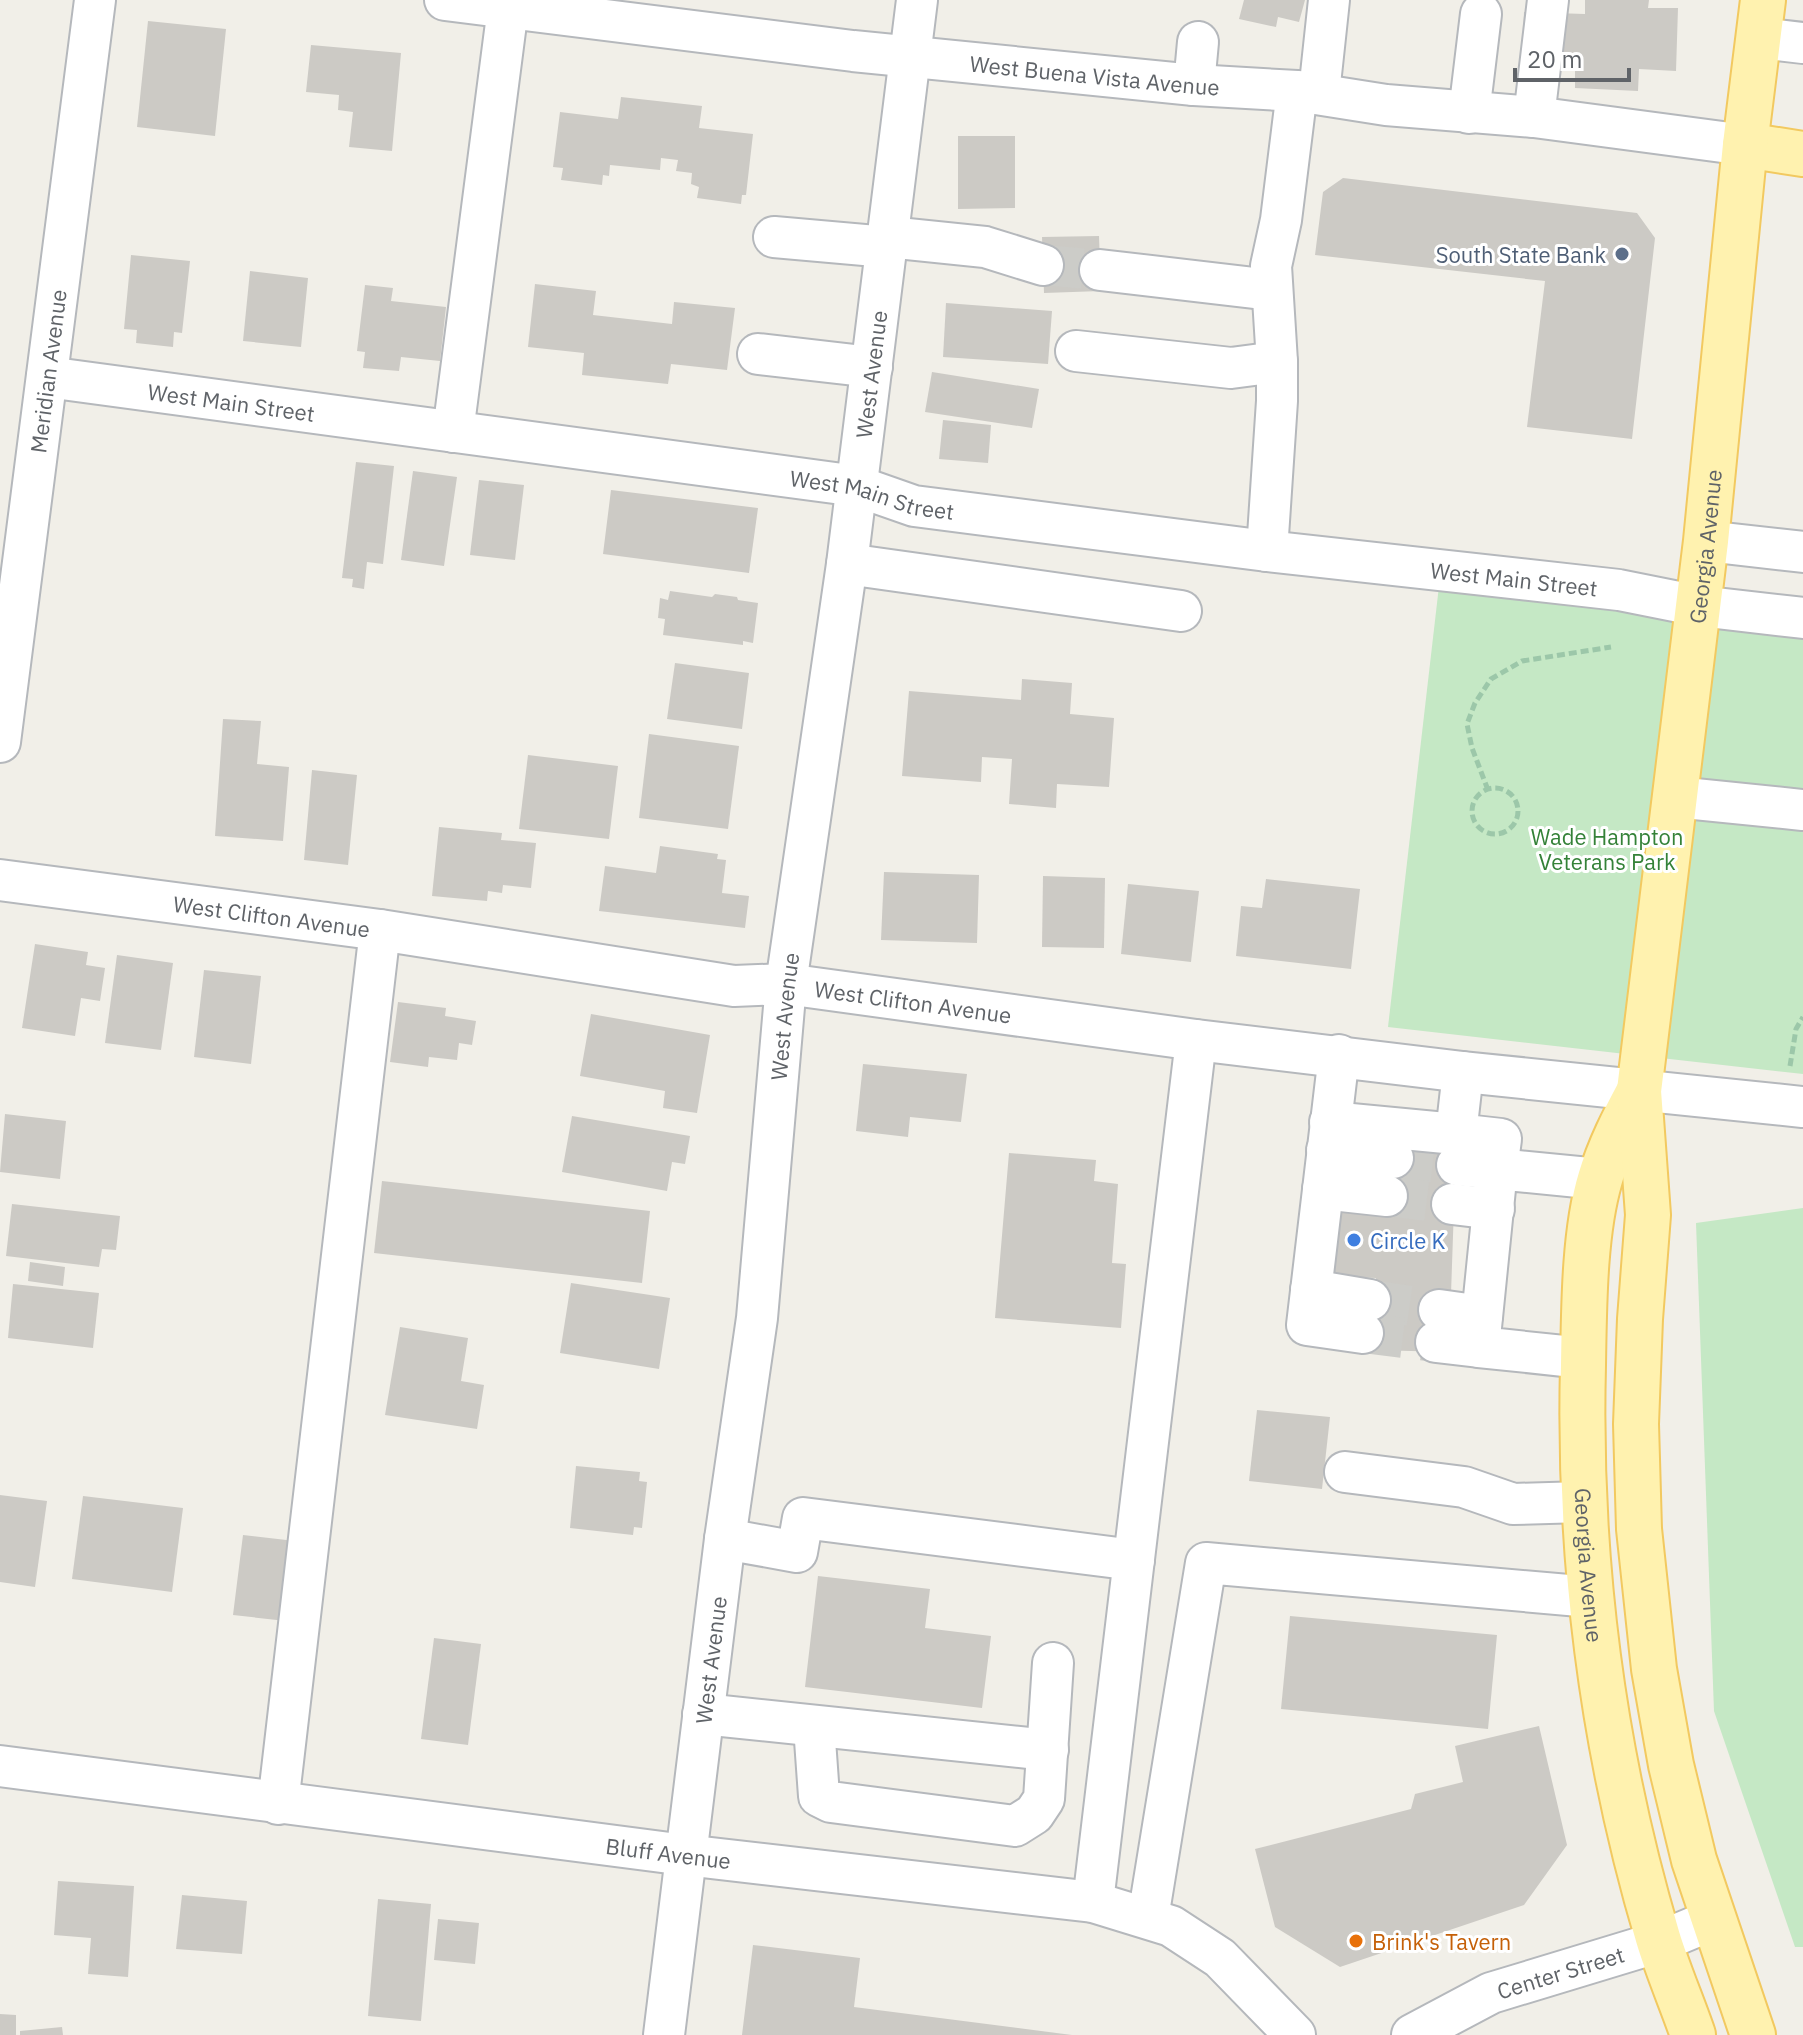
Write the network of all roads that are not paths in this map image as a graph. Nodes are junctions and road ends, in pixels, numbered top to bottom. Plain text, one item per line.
1 (95, 0) edge
2 (445, 0) edge
3 (917, 0) edge
4 (1329, 0) edge
5 (1548, 0) edge
6 (508, 4) edge
7 (642, 12) edge
8 (1481, 14) dead end
9 (1761, 19) edge
10 (1198, 42) dead end
11 (1803, 43) edge
12 (909, 54) junction
13 (1194, 85) junction
14 (1308, 92) junction
15 (1469, 113) junction
16 (1534, 117) junction
17 (1745, 145) junction
18 (1803, 154) edge
19 (774, 237) dead end
20 (887, 242) junction
21 (1043, 265) tunnel mouth
22 (1100, 270) tunnel mouth
23 (1271, 290) junction
24 (1076, 351) dead end
25 (758, 354) dead end
26 (1277, 362) junction
27 (872, 367) junction
28 (47, 377) junction
29 (453, 432) junction
30 (857, 486) junction
31 (1706, 541) junction
32 (1267, 551) junction
33 (1803, 552) edge
34 (847, 564) junction
35 (1699, 606) junction
36 (1181, 611) dead end
37 (1803, 618) edge
38 (0, 742) edge
39 (1675, 797) junction
40 (1803, 810) edge
41 (0, 880) edge
42 (380, 930) junction
43 (786, 984) junction
44 (1196, 1040) junction
45 (1339, 1055) junction
46 (1463, 1072) junction
47 (1639, 1091) junction
48 (1803, 1107) edge
49 (1329, 1136) junction
50 (1456, 1150) junction
51 (1497, 1169) junction
52 (1599, 1179) junction
53 (1323, 1189) junction
54 (1452, 1204) tunnel mouth
55 (1494, 1209) junction
56 (1367, 1316) tunnel mouth
57 (1438, 1326) tunnel mouth
58 (1480, 1332) junction
59 (1583, 1358) junction
60 (1345, 1472) dead end
61 (1583, 1502) junction
62 (725, 1539) junction
63 (1134, 1560) junction
64 (1591, 1597) junction
65 (1053, 1663) dead end
66 (703, 1714) junction
67 (814, 1726) junction
68 (1048, 1750) junction
69 (0, 1766) edge
70 (278, 1804) junction
71 (685, 1855) junction
72 (1093, 1902) junction
73 (1148, 1918) junction
74 (1714, 1919) junction
75 (1659, 1942) junction
76 (664, 2035) edge
77 (1295, 2035) edge
78 (1412, 2035) edge
79 (1693, 2035) edge
80 (1753, 2035) edge

1 - 28 street, Meridian Avenue
2 - 6 street, West Buena Vista Avenue
3 - 12 street, West Avenue
4 - 14 street
5 - 16 street
6 - 7 street, West Buena Vista Avenue
6 - 29 street
7 - 12 street, West Buena Vista Avenue
8 - 15 street
9 - 11 street
9 - 17 main road, Georgia Avenue
10 - 13 street
12 - 13 street, West Buena Vista Avenue
12 - 20 street, West Avenue
13 - 14 street, West Buena Vista Avenue
14 - 15 street, West Buena Vista Avenue
14 - 23 street
15 - 16 street, West Buena Vista Avenue
16 - 17 street, West Buena Vista Avenue
17 - 18 main road
17 - 31 main road, Georgia Avenue
19 - 20 street
20 - 21 street
20 - 27 street, West Avenue
22 - 23 street
23 - 26 street
24 - 26 street
25 - 27 street
26 - 32 street
27 - 30 street, West Avenue
28 - 29 street, West Main Street
28 - 38 street, Meridian Avenue
29 - 30 street, West Main Street
30 - 32 street, West Main Street
30 - 34 street, West Avenue
31 - 33 street
31 - 35 main road, Georgia Avenue
32 - 35 street, West Main Street
34 - 36 street
34 - 43 street, West Avenue
35 - 37 street, West Main Street
35 - 39 main road, Georgia Avenue
39 - 40 street
39 - 47 main road, Georgia Avenue
41 - 42 street, West Clifton Avenue
42 - 43 street, West Clifton Avenue
42 - 70 street
43 - 44 street, West Clifton Avenue
43 - 62 street, West Avenue
44 - 45 street, West Clifton Avenue
44 - 63 street
45 - 46 street, West Clifton Avenue
45 - 49 street
46 - 47 street, West Clifton Avenue
46 - 50 street
47 - 48 street, West Clifton Avenue
47 - 52 main road, Georgia Avenue
47 - 74 main road, Georgia Avenue
49 - 50 street
49 - 53 street
49 - 53 street
50 - 51 street
51 - 52 street
51 - 55 street
52 - 59 main road, Georgia Avenue
53 - 56 street
54 - 55 street
55 - 58 street
57 - 58 street
58 - 59 street
59 - 61 main road, Georgia Avenue
60 - 61 street
61 - 64 main road, Georgia Avenue
62 - 63 street
62 - 66 street, West Avenue
63 - 72 street
64 - 73 street
64 - 75 main road, Georgia Avenue
65 - 68 street
66 - 67 street
66 - 71 street, West Avenue
67 - 68 street
67 - 68 street
69 - 70 street, Bluff Avenue
70 - 71 street, Bluff Avenue
71 - 72 street, Bluff Avenue
71 - 76 street, West Avenue
72 - 73 street, Bluff Avenue
73 - 77 street, Bluff Avenue
74 - 75 street, Center Street
74 - 80 main road, Georgia Avenue
75 - 78 street, Center Street
75 - 79 main road, Georgia Avenue

